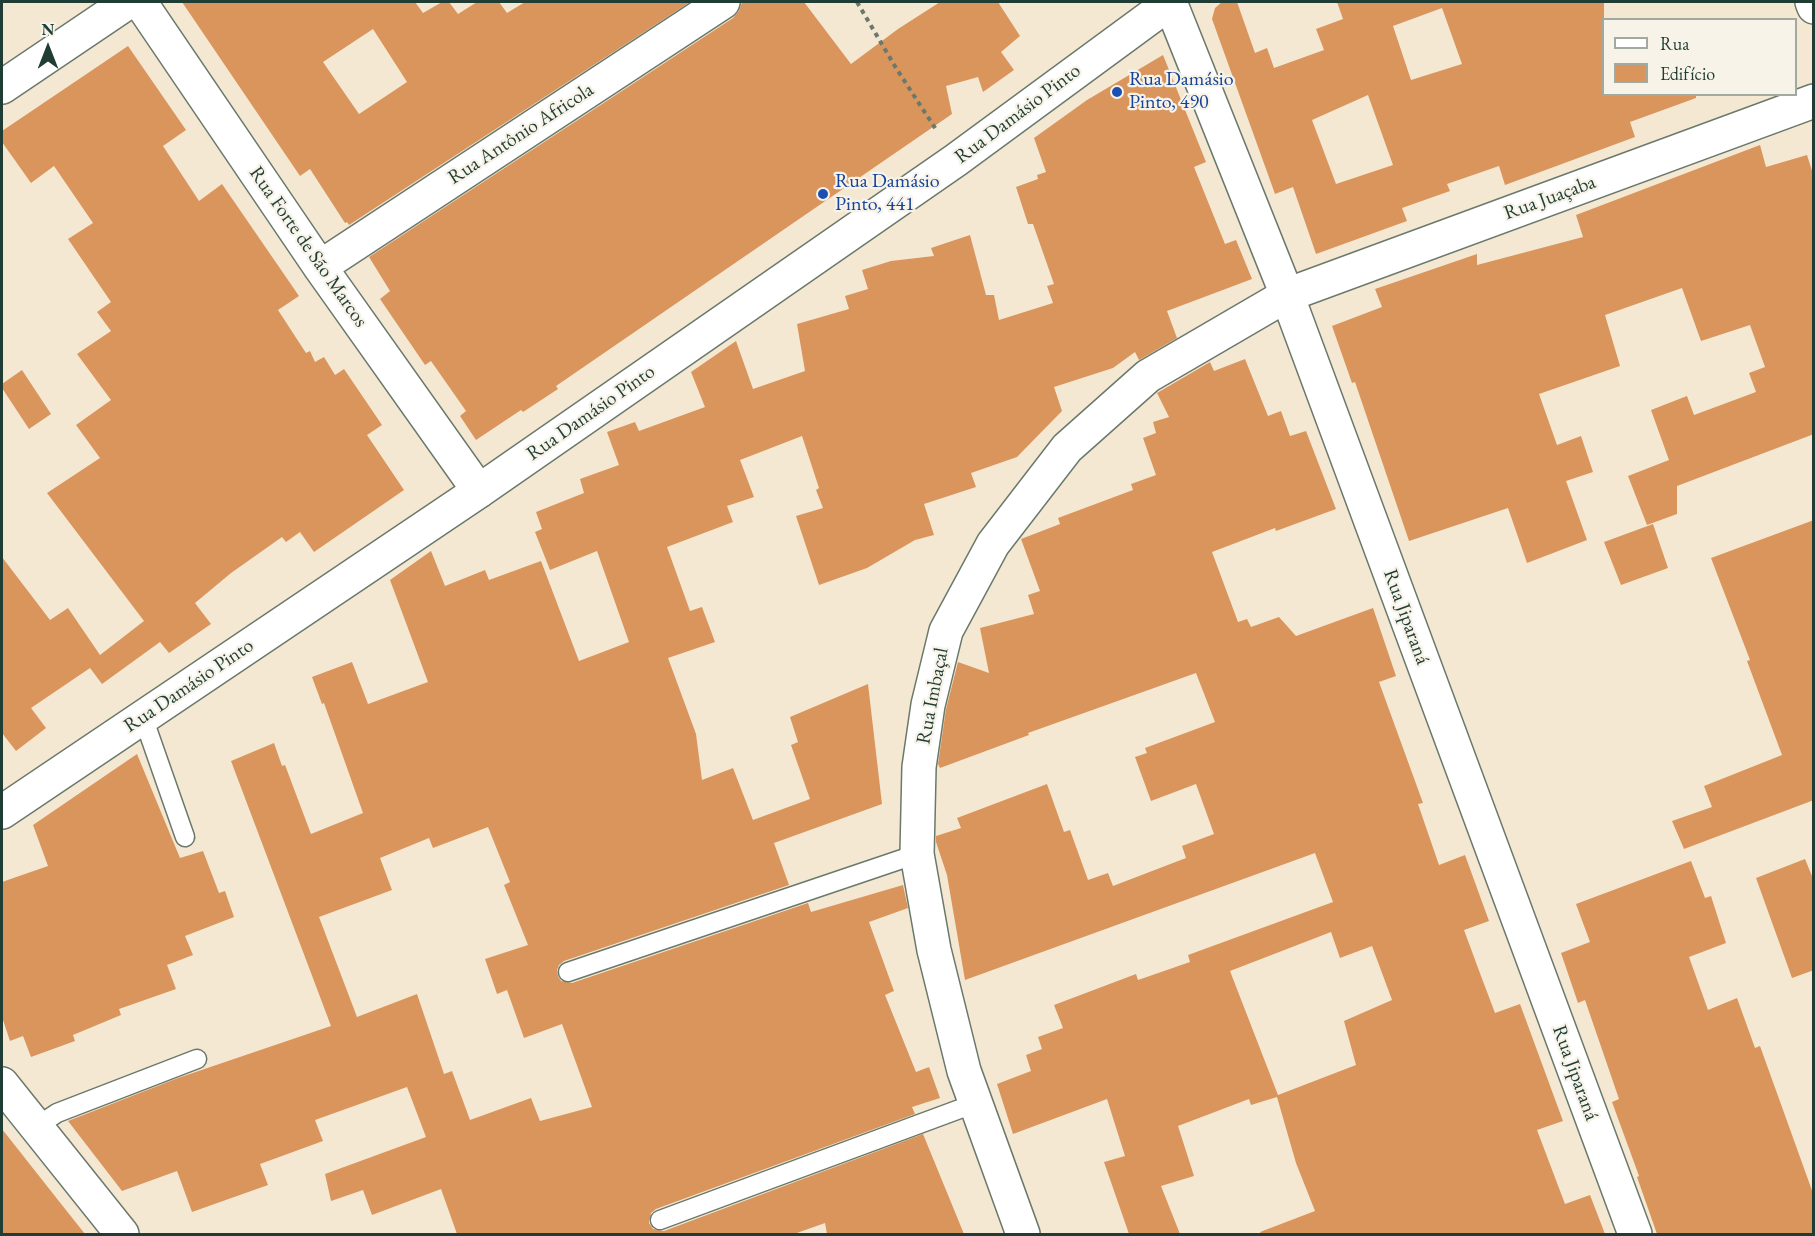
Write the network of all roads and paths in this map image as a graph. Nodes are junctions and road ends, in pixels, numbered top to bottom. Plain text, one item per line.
1 (128, 2) edge
2 (140, 2) edge
3 (723, 2) edge
4 (857, 2) edge
5 (1171, 2) edge
6 (1812, 2) edge
7 (1814, 7) edge
8 (2, 87) edge
9 (1814, 101) edge
10 (956, 160) junction
11 (320, 267) junction
12 (1287, 295) junction
13 (479, 491) junction
14 (143, 717) junction
15 (2, 812) edge
16 (185, 837) dead end
17 (917, 854) junction
18 (568, 972) dead end
19 (197, 1059) dead end
20 (2, 1084) edge
21 (976, 1103) junction
22 (36, 1127) junction
23 (660, 1220) dead end
24 (122, 1234) edge
25 (1023, 1234) edge
26 (1635, 1234) edge

1 - 8 street
2 - 11 street, Rua Forte de São Marcos
3 - 11 street, Rua Antônio Africola
4 - 10 path
5 - 10 street, Rua Damásio Pinto
5 - 12 street, Rua Jiparaná
6 - 7 street
9 - 12 street, Rua Juaçaba
10 - 13 street, Rua Damásio Pinto
11 - 13 street, Rua Forte de São Marcos
12 - 17 street, Rua Imbaçal
12 - 26 street, Rua Jiparaná
13 - 14 street, Rua Damásio Pinto
14 - 15 street, Rua Damásio Pinto
14 - 16 lane
17 - 18 lane
17 - 21 street, Rua Imbaçal
19 - 22 lane
20 - 22 street
21 - 23 lane
21 - 25 street, Rua Imbaçal
22 - 24 street

